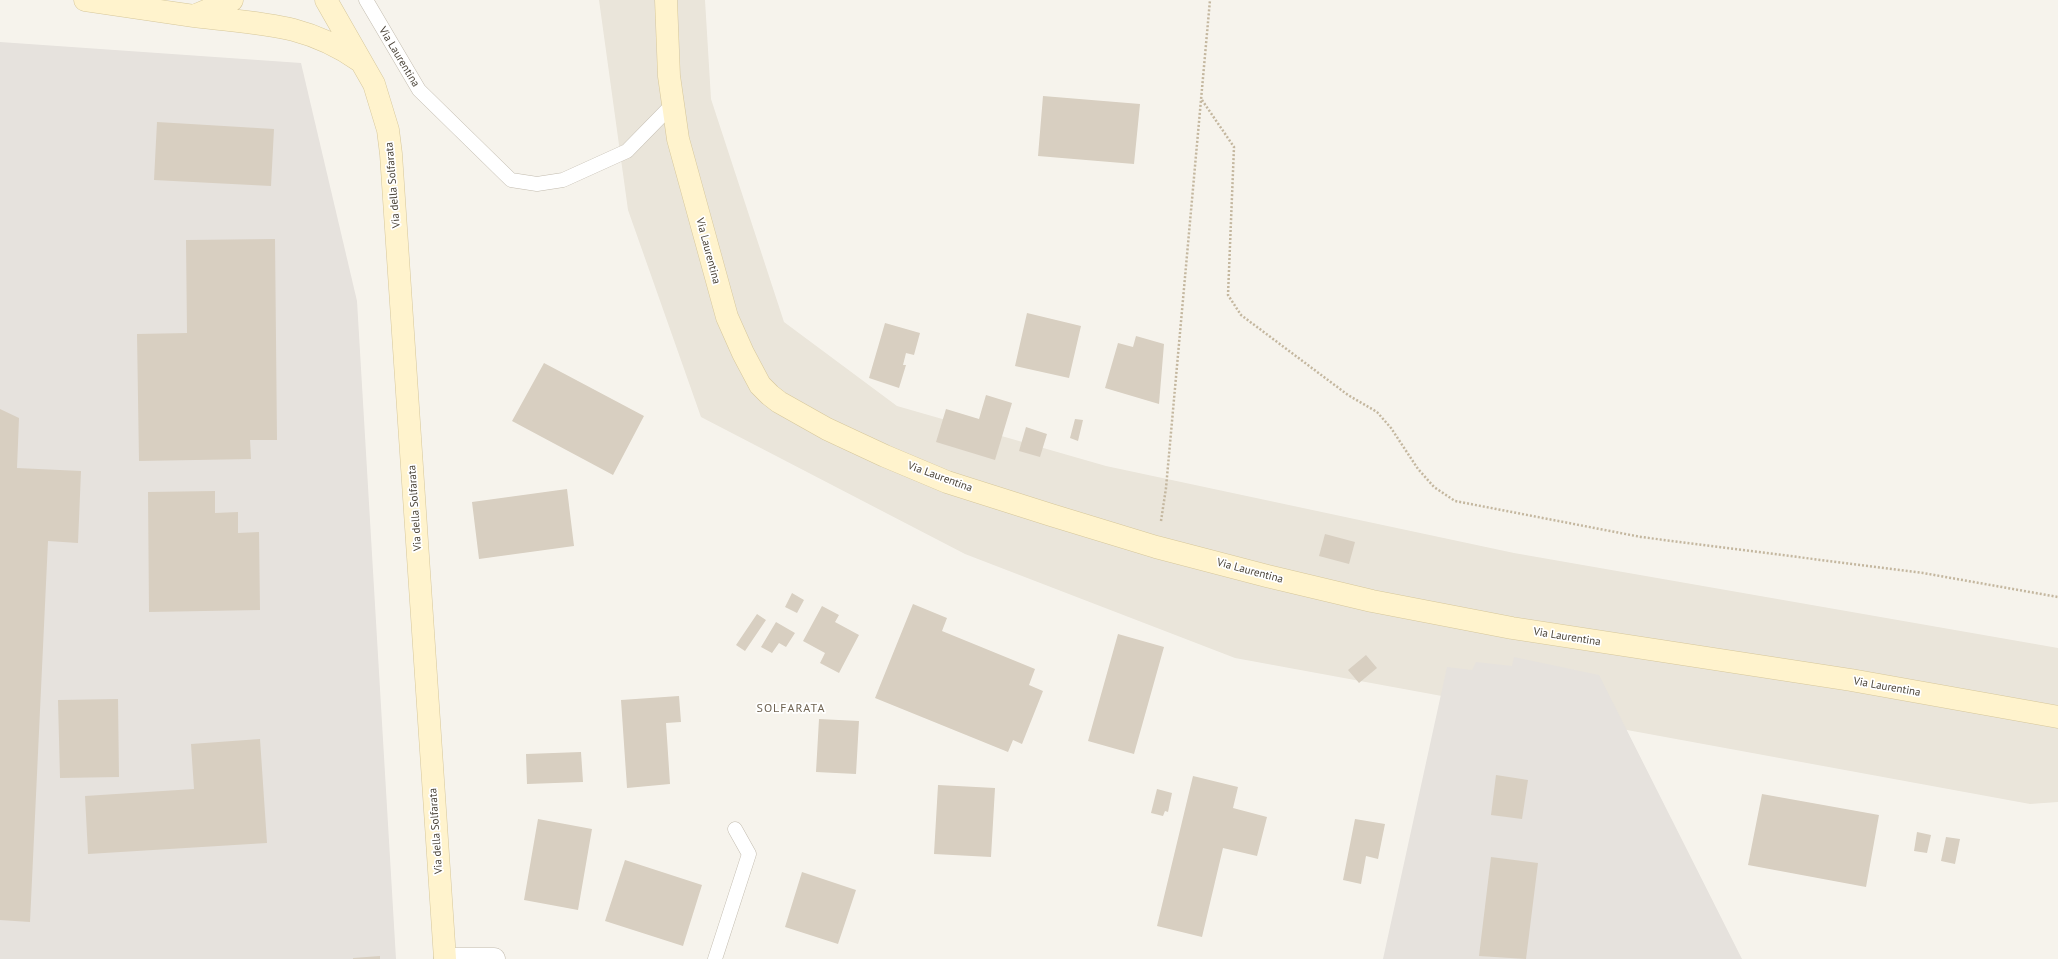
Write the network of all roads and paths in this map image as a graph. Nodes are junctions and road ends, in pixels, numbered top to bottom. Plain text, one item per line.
1 (85, 0) edge
2 (232, 0) edge
3 (326, 0) edge
4 (366, 0) edge
5 (666, 0) edge
6 (1210, 0) edge
7 (193, 16) junction
8 (362, 62) junction
9 (1202, 100) junction
10 (672, 106) junction
11 (1156, 547) junction
12 (2058, 597) edge
13 (2058, 717) edge
14 (735, 829) dead end
15 (445, 959) edge
16 (494, 959) edge
17 (715, 959) edge

1 - 7 main road
2 - 7 main road
3 - 8 main road, Via della Solfarata
4 - 10 lane, Via Laurentina
5 - 10 main road, Via Laurentina
6 - 9 path
7 - 8 main road
8 - 15 main road, Via della Solfarata
9 - 11 path
9 - 12 path
10 - 11 main road, Via Laurentina
11 - 13 main road, Via Laurentina
14 - 17 lane
15 - 16 street

